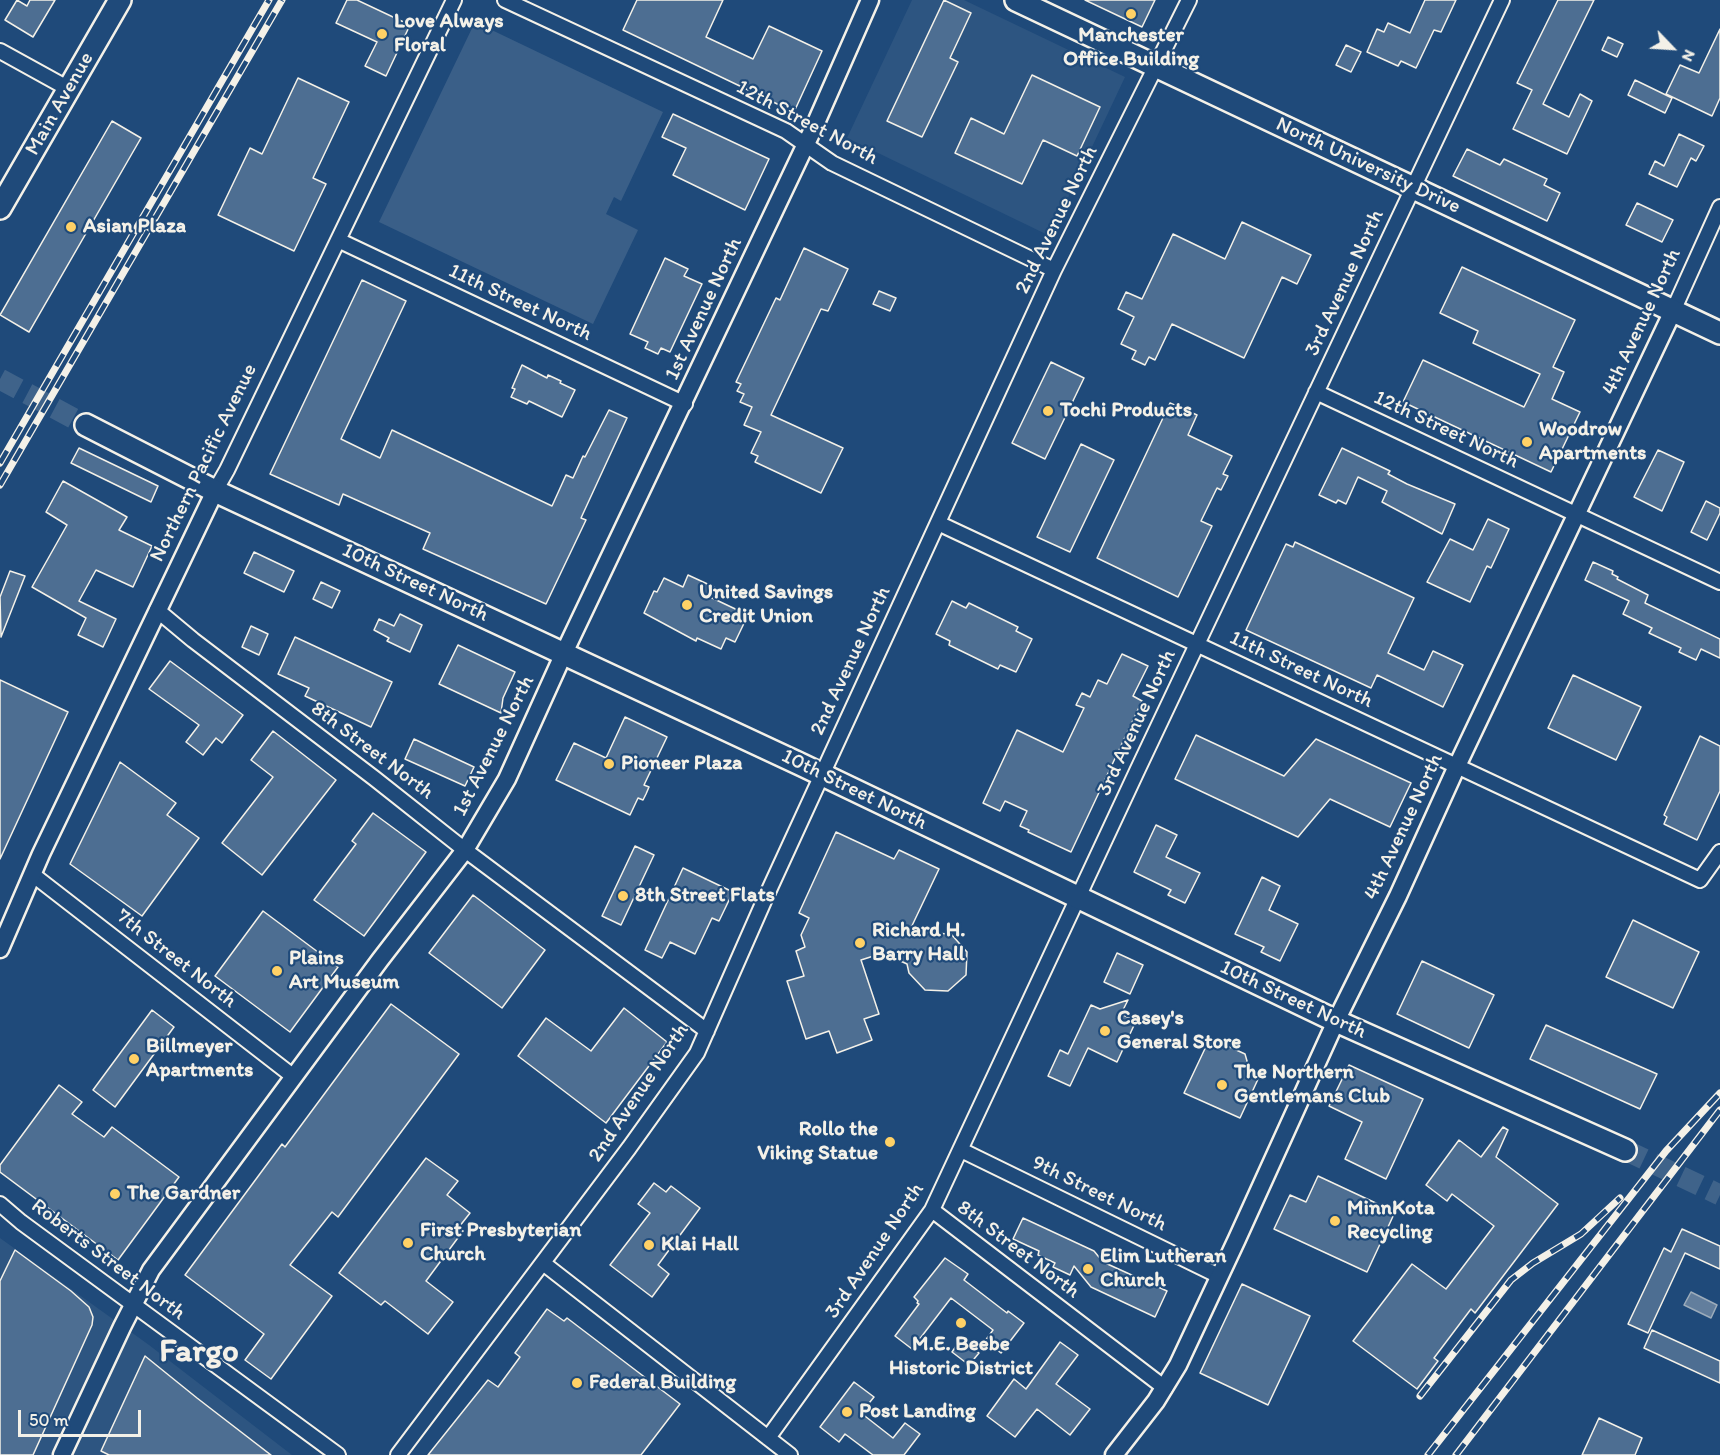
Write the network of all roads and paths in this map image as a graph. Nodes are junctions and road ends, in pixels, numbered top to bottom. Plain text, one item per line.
1 (120, 0) edge
2 (454, 0) edge
3 (506, 0) edge
4 (870, 0) edge
5 (1016, 0) edge
6 (1189, 0) edge
7 (1502, 0) edge
8 (0, 51) edge
9 (1156, 67) junction
10 (69, 89) junction
11 (806, 145) junction
12 (1413, 188) junction
13 (1720, 207) edge
14 (0, 208) edge
15 (338, 240) junction
16 (1054, 270) junction
17 (1673, 311) junction
18 (1720, 333) edge
19 (1316, 392) junction
20 (685, 404) junction
21 (86, 425) tunnel mouth
22 (215, 491) junction
23 (1576, 515) junction
24 (938, 523) junction
25 (1720, 582) edge
26 (157, 610) junction
27 (1197, 644) junction
28 (564, 653) junction
29 (1457, 766) junction
30 (822, 774) junction
31 (465, 850) junction
32 (1720, 852) edge
33 (32, 874) junction
34 (1078, 898) junction
35 (0, 949) edge
36 (1336, 1021) junction
37 (707, 1031) junction
38 (294, 1077) junction
39 (961, 1150) junction
40 (1626, 1150) tunnel mouth
41 (0, 1204) edge
42 (932, 1210) junction
43 (543, 1263) junction
44 (1219, 1276) junction
45 (133, 1305) junction
46 (1165, 1388) junction
47 (768, 1438) junction
48 (62, 1455) edge
49 (338, 1455) edge
50 (398, 1455) edge
51 (790, 1455) edge
52 (1114, 1455) edge

1 - 10 main road, Main Avenue
2 - 15 street, Northern Pacific Avenue
3 - 11 street, 12th Street North
4 - 11 street, 1st Avenue North
5 - 9 main road, North University Drive
6 - 9 street, 2nd Avenue North
7 - 12 street, 3rd Avenue North
8 - 10 street
9 - 12 main road, North University Drive
9 - 16 street, 2nd Avenue North
10 - 14 main road, Main Avenue
11 - 16 street, 12th Street North
11 - 20 street, 1st Avenue North
12 - 17 main road, North University Drive
12 - 19 street, 3rd Avenue North
13 - 17 street, 4th Avenue North
15 - 20 street, 11th Street North
15 - 22 street, Northern Pacific Avenue
16 - 24 street, 2nd Avenue North
17 - 18 main road, North University Drive
17 - 23 street, 4th Avenue North
19 - 23 street, 12th Street North
19 - 27 street, 3rd Avenue North
20 - 28 street, 1st Avenue North
21 - 22 main road, 10th Street North
22 - 26 street, Northern Pacific Avenue
22 - 28 main road, 10th Street North
23 - 25 street, 12th Street North
23 - 29 street, 4th Avenue North
24 - 27 street, 11th Street North
24 - 30 street, 2nd Avenue North
26 - 31 street, 8th Street North
26 - 33 street, Northern Pacific Avenue
27 - 29 street, 11th Street North
27 - 34 street, 3rd Avenue North
28 - 30 main road, 10th Street North
28 - 31 street, 1st Avenue North
29 - 32 street, 11th Street North
29 - 36 street, 4th Avenue North
30 - 34 main road, 10th Street North
30 - 37 street, 2nd Avenue North
31 - 37 street, 8th Street North
31 - 38 street, 1st Avenue North
33 - 35 street, Northern Pacific Avenue
33 - 38 street, 7th Street North
34 - 36 main road, 10th Street North
34 - 39 street, 3rd Avenue North
36 - 40 main road, 10th Street North
36 - 44 street, 4th Avenue North
37 - 43 street, 2nd Avenue North
38 - 45 street, 1st Avenue North
39 - 42 street, 3rd Avenue North
39 - 44 street, 9th Street North
41 - 45 street, Roberts Street North
42 - 46 street, 8th Street North
42 - 47 street, 3rd Avenue North
43 - 47 street
43 - 50 street, 2nd Avenue North
44 - 46 street, 4th Avenue North
45 - 48 street, 1st Avenue North
45 - 49 street, Roberts Street North
46 - 52 street, 4th Avenue North
47 - 51 street

